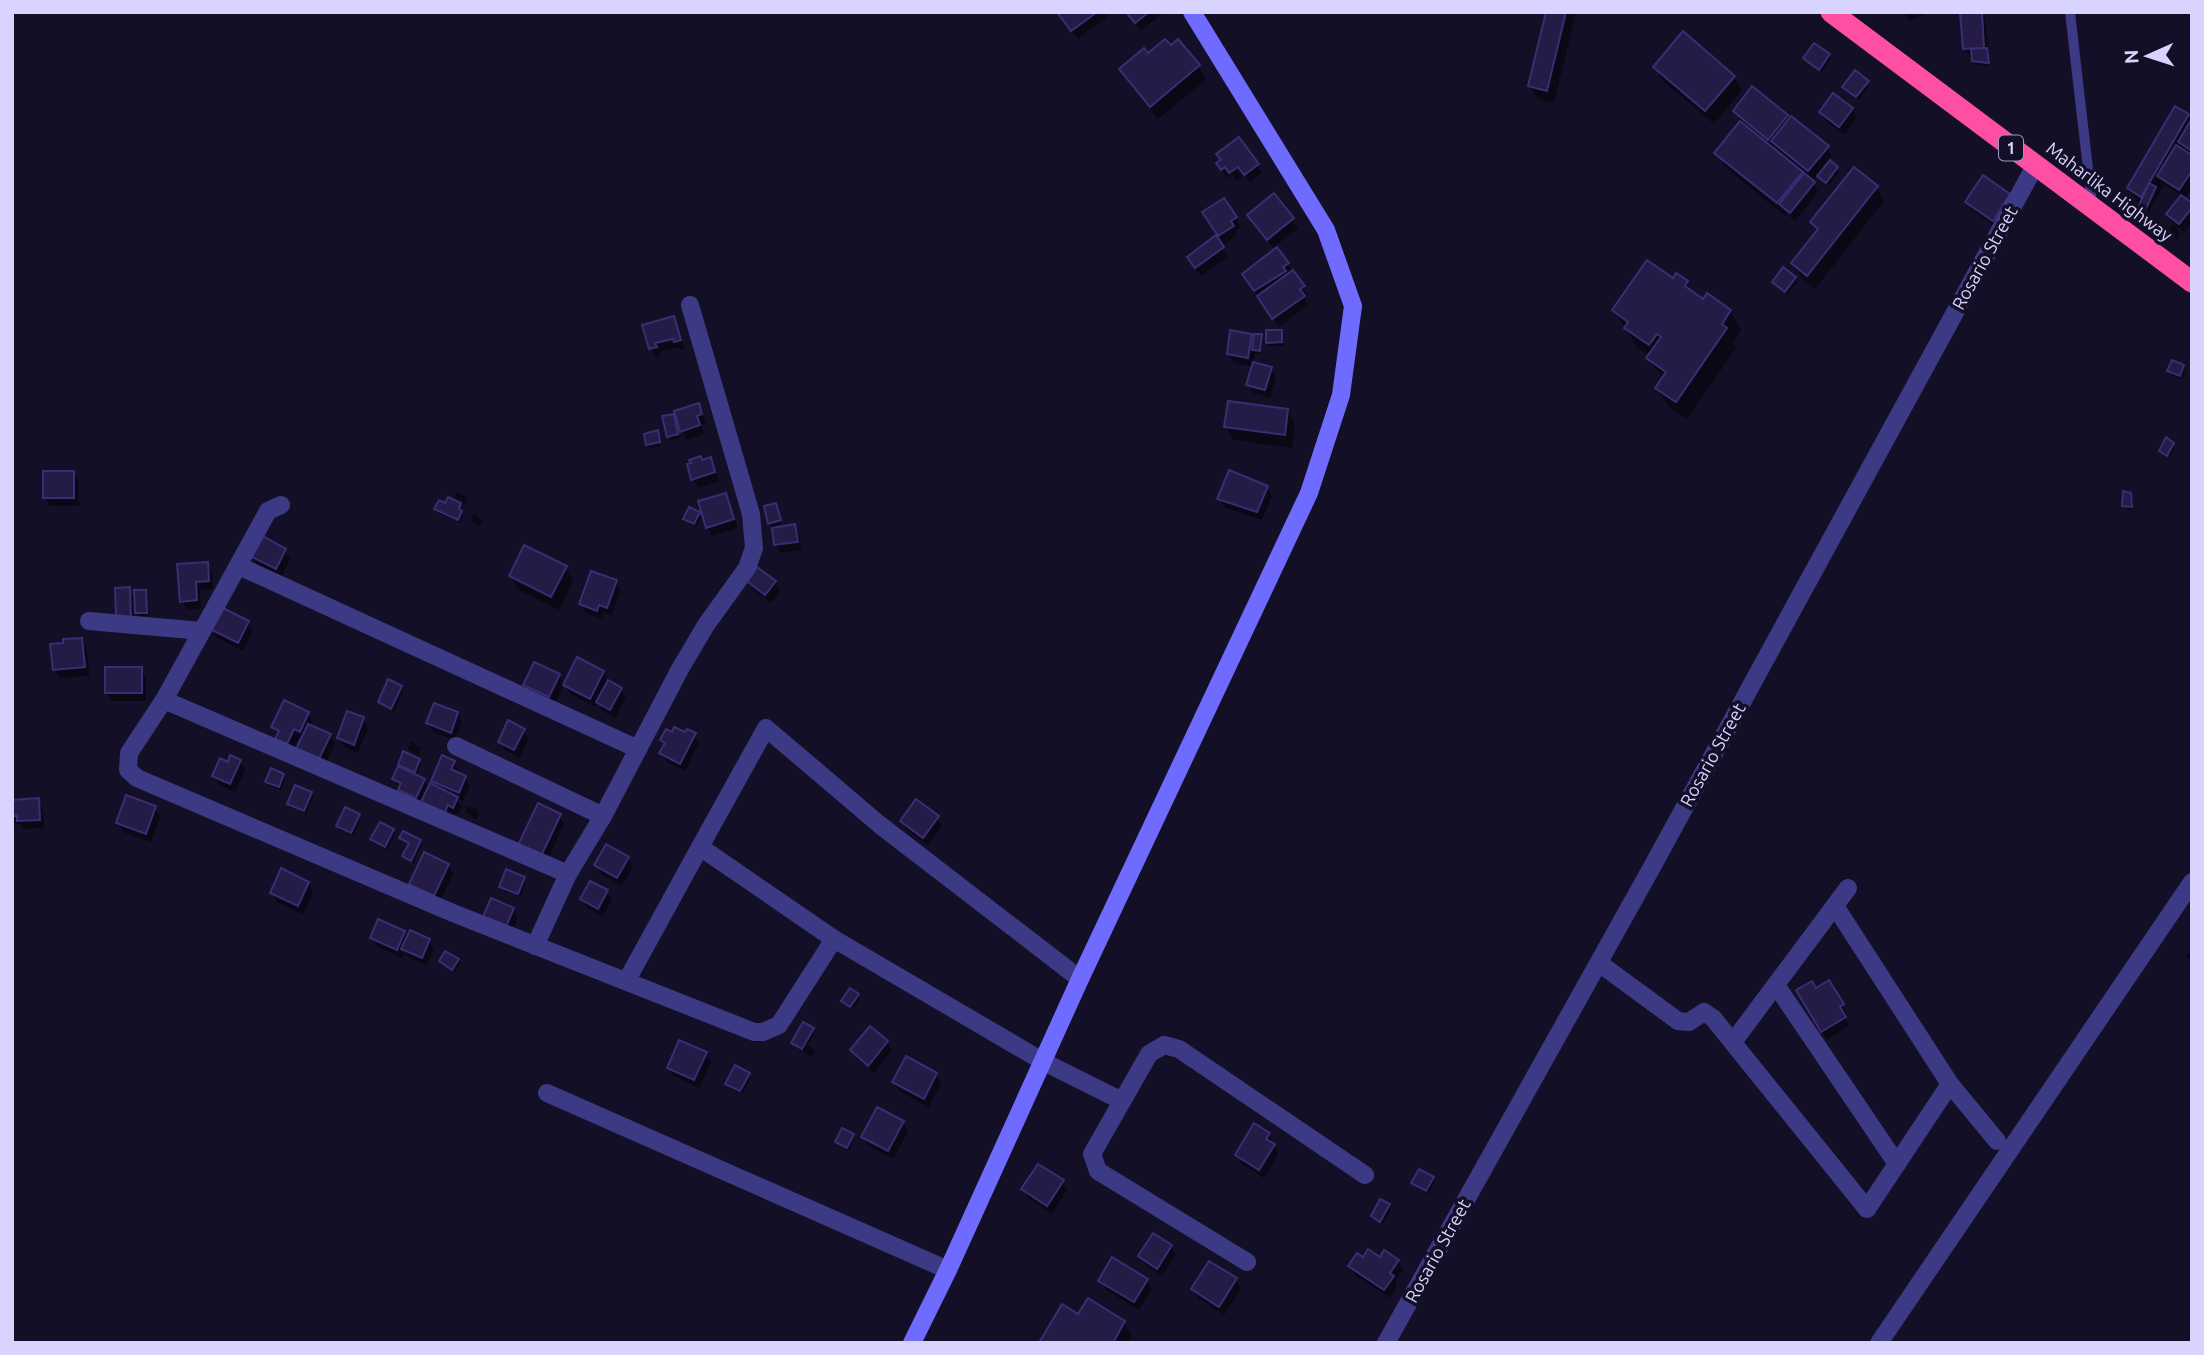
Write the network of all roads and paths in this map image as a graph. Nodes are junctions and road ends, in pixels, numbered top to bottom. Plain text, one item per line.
1 (1192, 12) edge
2 (1831, 12) edge
3 (2070, 12) edge
4 (2035, 166) junction
5 (2092, 208) junction
6 (2192, 282) edge
7 (690, 305) dead end
8 (281, 505) dead end
9 (239, 566) junction
10 (89, 621) dead end
11 (202, 631) junction
12 (164, 700) junction
13 (456, 746) dead end
14 (638, 749) junction
15 (603, 816) junction
16 (700, 847) junction
17 (568, 874) junction
18 (2192, 881) edge
19 (1848, 888) dead end
20 (1835, 906) junction
21 (834, 939) junction
22 (535, 946) junction
23 (1599, 963) junction
24 (1080, 979) junction
25 (628, 981) junction
26 (1776, 985) junction
27 (1733, 1042) junction
28 (1044, 1062) junction
29 (1950, 1084) junction
30 (547, 1093) dead end
31 (1122, 1101) junction
32 (1997, 1141) dead end
33 (1897, 1164) junction
34 (1365, 1175) dead end
35 (1247, 1262) dead end
36 (948, 1270) junction
37 (912, 1343) edge
38 (1386, 1343) edge
39 (1879, 1343) edge

1 - 24 street
2 - 4 highway, Maharlika Highway / 1
3 - 5 lane
4 - 5 highway, Maharlika Highway / 1
4 - 23 street, Rosario Street
5 - 6 highway, Maharlika Highway / 1
7 - 14 street
8 - 9 street
9 - 11 street
9 - 14 street
10 - 11 street
11 - 12 street
12 - 17 street
12 - 22 street
13 - 15 street
14 - 15 street
15 - 17 street
16 - 21 street
16 - 24 street
16 - 25 street
17 - 22 street
18 - 39 street
19 - 20 street
20 - 26 street
20 - 29 street
21 - 25 street
21 - 28 street
22 - 25 street
23 - 27 street
23 - 38 street, Rosario Street
24 - 28 street
26 - 27 street
26 - 33 street
27 - 33 street
28 - 31 street
28 - 36 street
29 - 32 street
29 - 33 street
30 - 36 street
31 - 34 street
31 - 35 street
36 - 37 street

